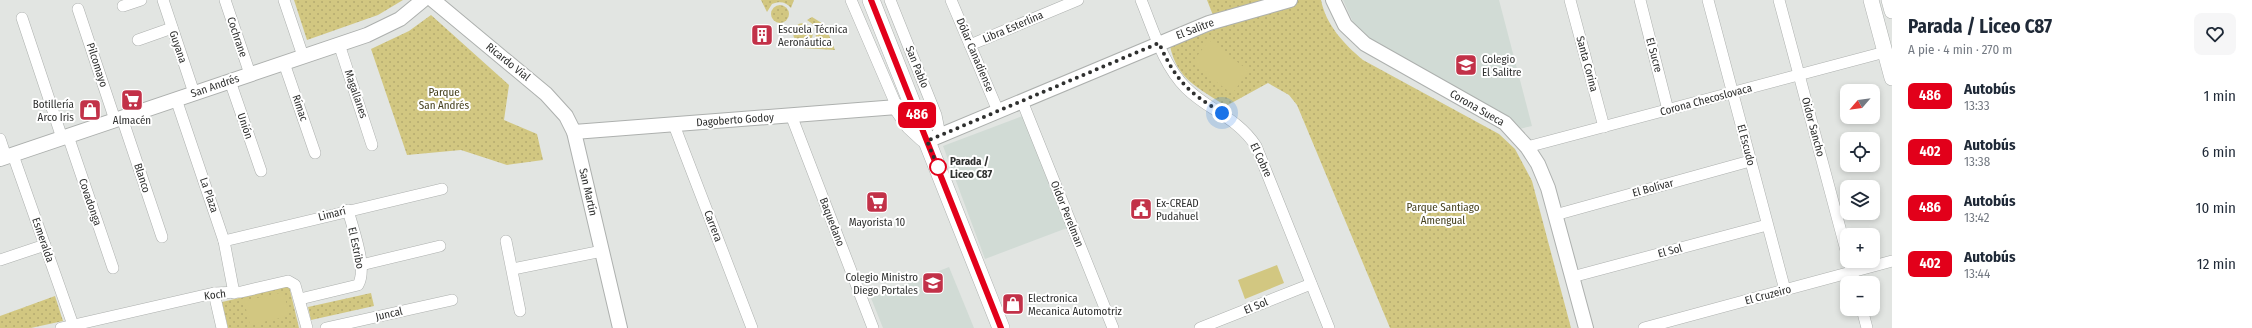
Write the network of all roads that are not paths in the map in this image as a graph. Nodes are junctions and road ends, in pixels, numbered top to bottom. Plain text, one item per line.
1 (141, 0) edge
2 (163, 0) edge
3 (225, 0) edge
4 (284, 0) edge
5 (423, 0) edge
6 (433, 0) edge
7 (851, 0) edge
8 (871, 0) edge
9 (890, 0) edge
10 (951, 0) edge
11 (1078, 0) edge
12 (1141, 0) edge
13 (1290, 0) edge
14 (1333, 0) edge
15 (1570, 0) edge
16 (1640, 0) edge
17 (1708, 0) edge
18 (1779, 0) edge
19 (1871, 0) edge
20 (1889, 0) edge
21 (123, 6) dead end
22 (78, 9) dead end
23 (1892, 10) edge
24 (22, 18) dead end
25 (172, 28) junction
26 (138, 40) dead end
27 (1159, 43) junction
28 (339, 44) junction
29 (970, 45) junction
30 (1885, 52) junction
31 (303, 56) junction
32 (284, 63) junction
33 (250, 74) junction
34 (1799, 75) junction
35 (1892, 78) edge
36 (230, 81) junction
37 (194, 93) junction
38 (1732, 93) junction
39 (176, 99) junction
40 (1022, 100) junction
41 (897, 107) junction
42 (1668, 110) junction
43 (998, 111) junction
44 (791, 115) junction
45 (118, 119) junction
46 (674, 125) junction
47 (1604, 127) junction
48 (574, 132) junction
49 (65, 137) junction
50 (932, 138) junction
51 (0, 140) edge
52 (372, 145) dead end
53 (1527, 147) junction
54 (315, 153) dead end
55 (6, 157) edge
56 (1750, 161) junction
57 (261, 171) dead end
58 (442, 189) dead end
59 (348, 210) junction
60 (1555, 215) junction
61 (1767, 225) junction
62 (1840, 228) edge
63 (162, 237) dead end
64 (224, 241) junction
65 (506, 241) dead end
66 (44, 246) junction
67 (440, 246) dead end
68 (602, 251) junction
69 (0, 260) edge
70 (1892, 261) edge
71 (1880, 262) edge
72 (361, 264) junction
73 (113, 268) dead end
74 (1845, 268) edge
75 (513, 269) junction
76 (1572, 277) junction
77 (1311, 284) junction
78 (1785, 290) junction
79 (214, 293) junction
80 (234, 293) junction
81 (300, 299) junction
82 (452, 300) dead end
83 (520, 311) dead end
84 (1864, 316) edge
85 (101, 324) edge
86 (72, 325) junction
87 (1659, 326) edge
88 (61, 328) edge
89 (222, 328) edge
90 (307, 328) edge
91 (326, 328) edge
92 (620, 328) edge
93 (752, 328) edge
94 (873, 328) edge
95 (1002, 328) edge
96 (1113, 328) edge
97 (1200, 328) edge
98 (1329, 328) edge
99 (1586, 328) edge
100 (1644, 328) edge
101 (1867, 328) edge

1 - 21 street
2 - 25 street, Guyana
3 - 33 street, Cochrane
4 - 31 street
5 - 28 street, San Andrés
6 - 48 street, Ricardo Vial
7 - 41 street
8 - 50 main road, San Pablo
9 - 50 street, San Pablo
10 - 29 street, Dólar Canadiense
11 - 29 street, Libra Esterlina
12 - 27 street, El Cobre
13 - 27 street, El Salitre
14 - 53 street, Corona Sueca
15 - 47 street, Santa Corina
16 - 42 street, El Sucre
17 - 38 street, El Escudo
18 - 34 street, Oidor Sancho
19 - 30 main road
20 - 23 main road
22 - 45 street, Pilcomayo
24 - 49 street, Covadonga
25 - 26 street
25 - 37 street, Guyana
27 - 40 street, El Salitre
27 - 77 street, El Cobre
28 - 31 street, San Andrés
28 - 52 street, Magallanes
29 - 43 street, Dólar Canadiense
30 - 34 street, Corona Checoslovaca
30 - 35 main road
31 - 32 street, San Andrés
32 - 33 street, San Andrés
32 - 54 street, Rímac
33 - 36 street, San Andrés
34 - 38 street, Corona Checoslovaca
34 - 62 street, Oidor Sancho
36 - 37 street, San Andrés
36 - 57 street, Unión
37 - 39 street, San Andrés
38 - 42 street, Corona Checoslovaca
38 - 56 street, El Escudo
39 - 45 street, San Andrés
39 - 64 street, La Plaza
40 - 43 street, El Salitre
40 - 96 street, Oidor Perelman
41 - 44 street, Dagoberto Godoy
41 - 50 main road
42 - 47 street, Corona Checoslovaca
43 - 50 street, El Salitre
44 - 46 street, Dagoberto Godoy
44 - 94 street, Baquedano
45 - 49 street, San Andrés
45 - 63 street, Blanco
46 - 48 street, Dagoberto Godoy
46 - 93 street, Carrera
47 - 53 street, Corona Checoslovaca
48 - 68 street, San Martín
49 - 55 street, San Andrés
49 - 73 street, Covadonga
50 - 95 main road, San Pablo
51 - 55 street, Esmeralda
53 - 60 street, Corona Sueca
55 - 66 street, Esmeralda
56 - 60 street, El Bolívar
56 - 61 street, El Escudo
58 - 59 street, Limarí
59 - 64 street, Limarí
59 - 72 street, El Estribo
60 - 76 street, Corona Sueca
61 - 76 street, El Sol
61 - 78 street, El Escudo
64 - 80 street, La Plaza
65 - 75 street
66 - 69 street
66 - 86 street, Esmeralda
67 - 72 street
68 - 75 street
68 - 92 street, San Martín
70 - 71 street, El Cruzeiro
72 - 81 street, El Estribo
74 - 78 street, El Cruzeiro
75 - 83 street
76 - 99 street, Corona Sueca
77 - 97 street, El Sol
77 - 98 street, El Cobre
78 - 87 street, El Cruzeiro
79 - 80 street, Koch
79 - 85 street, Koch
79 - 89 street
80 - 81 street, Koch
81 - 90 street
82 - 91 street, Juncal
84 - 101 street
85 - 86 street, Koch
86 - 88 street, Koch
87 - 100 street, El Cruzeiro

